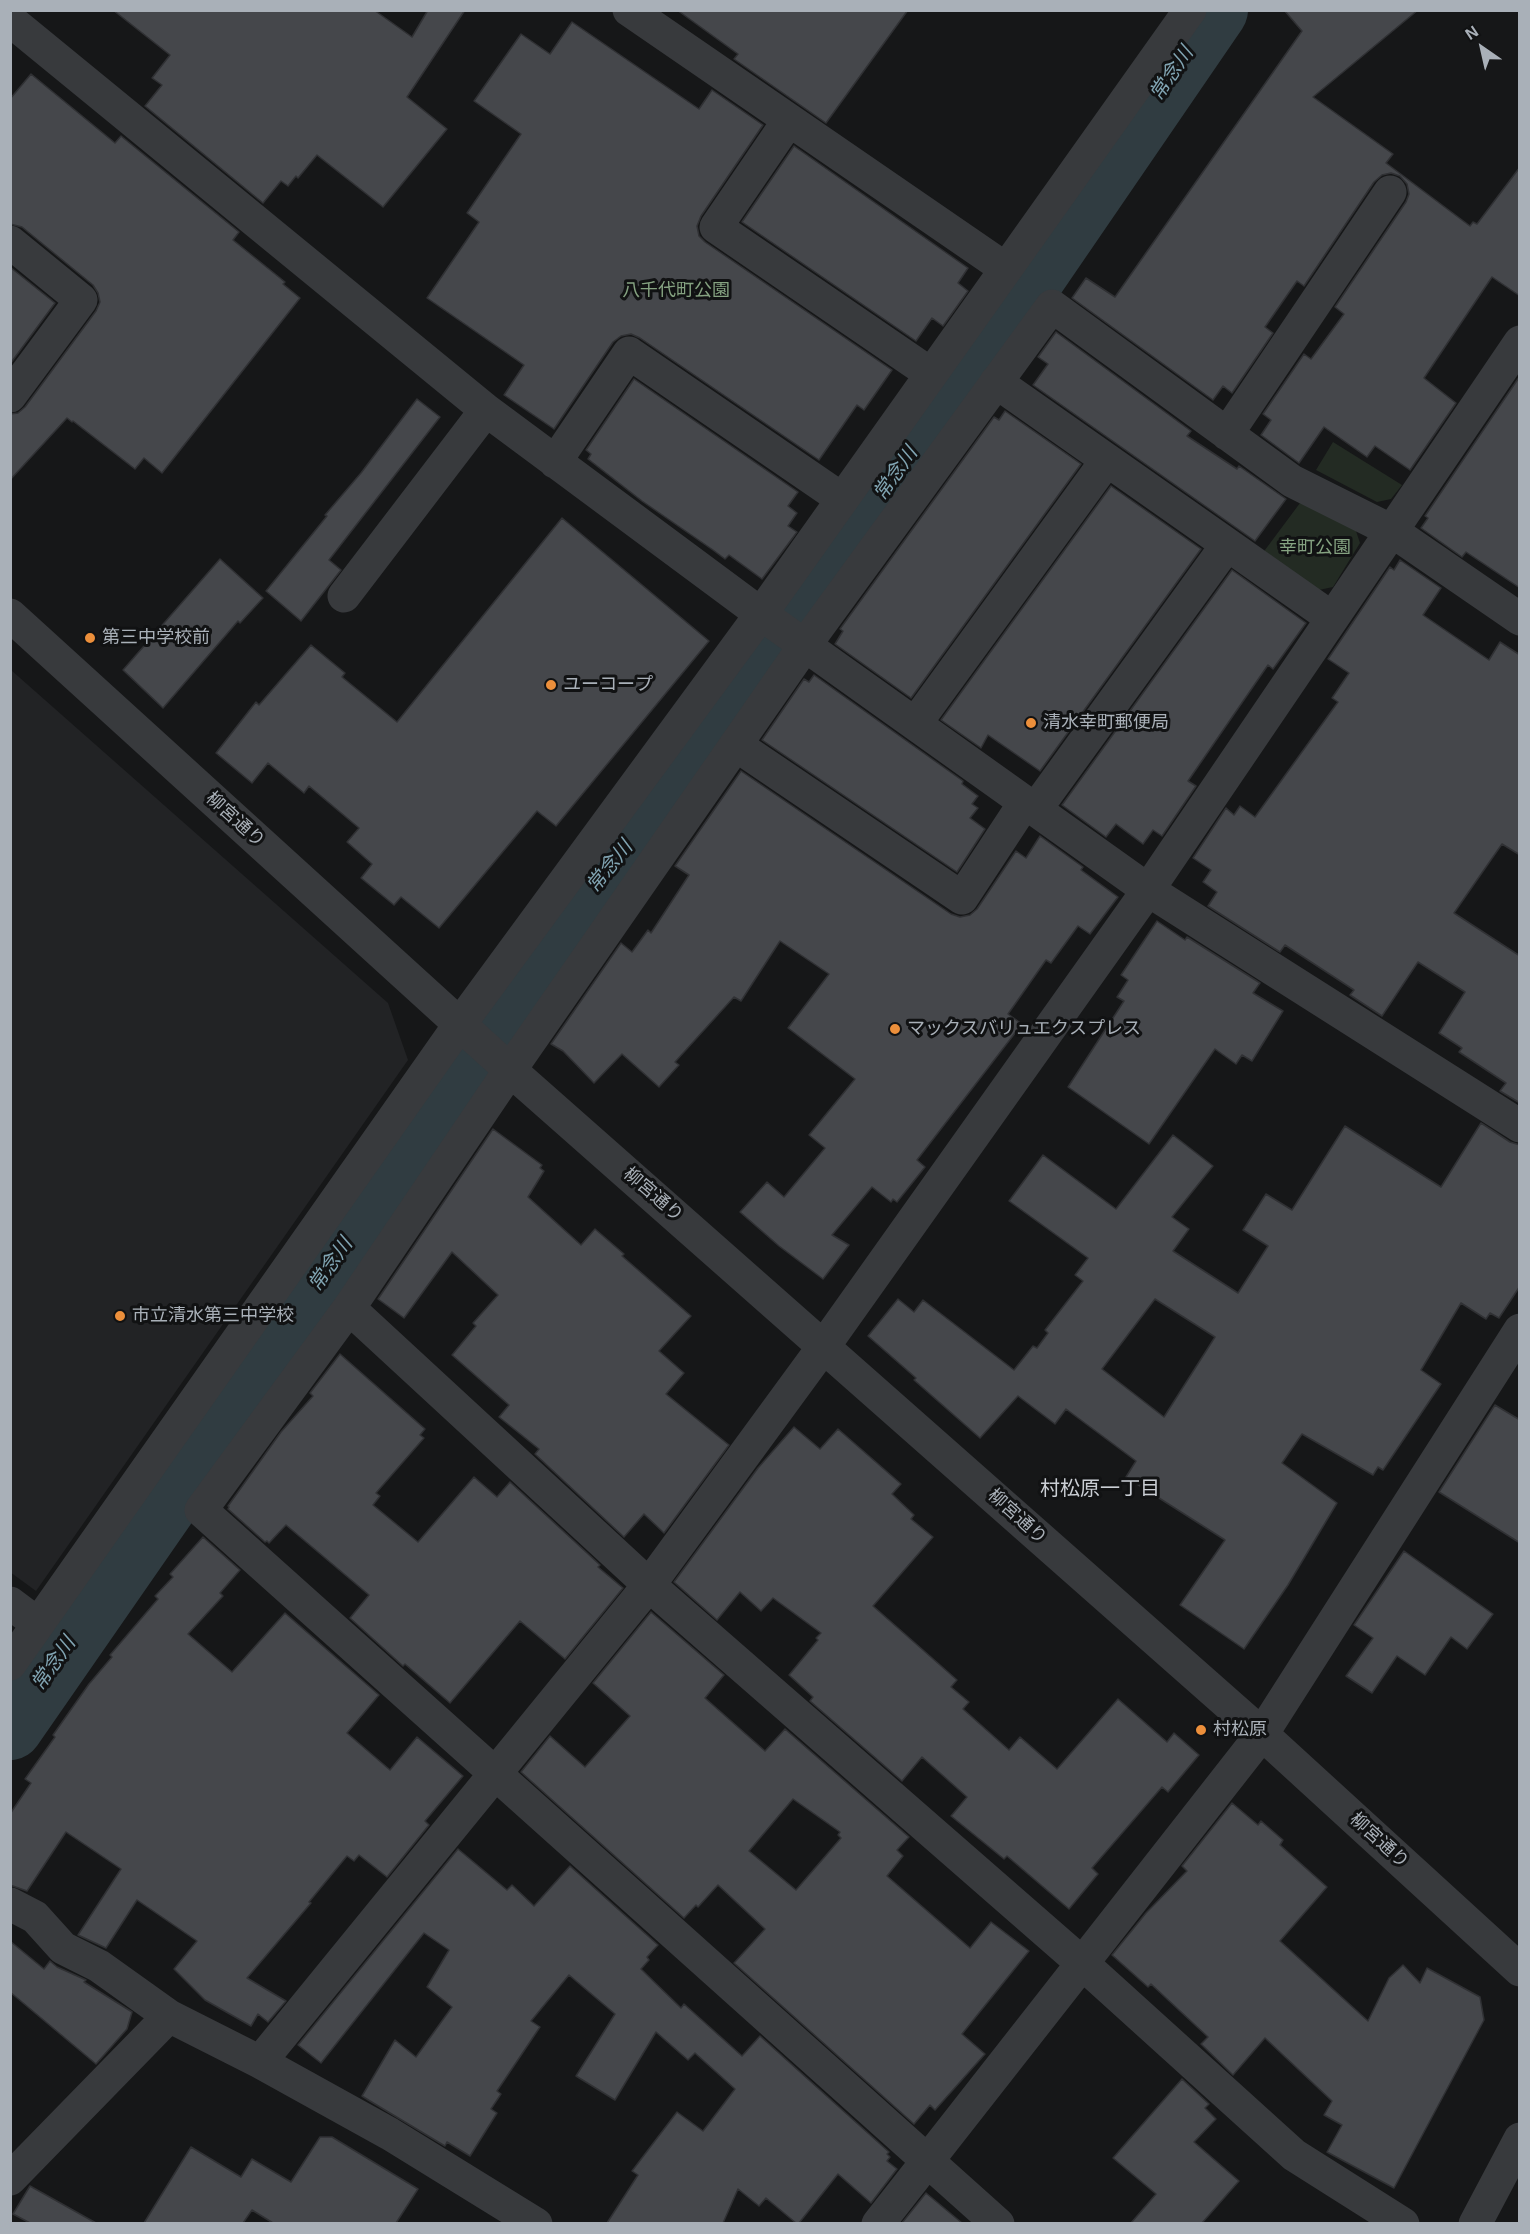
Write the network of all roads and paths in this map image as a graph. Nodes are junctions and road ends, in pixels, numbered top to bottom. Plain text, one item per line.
1 (629, 10) edge
2 (1190, 10) edge
3 (10, 20) edge
4 (789, 120) junction
5 (1390, 192) dead end
6 (10, 242) edge
7 (1006, 269) junction
8 (1520, 342) edge
9 (931, 374) junction
10 (996, 382) junction
11 (10, 396) edge
12 (486, 410) junction
13 (1227, 434) junction
14 (1107, 460) junction
15 (555, 462) junction
16 (842, 499) junction
17 (1392, 531) junction
18 (1227, 544) junction
19 (344, 596) dead end
20 (760, 614) junction
21 (10, 615) edge
22 (1332, 618) junction
23 (1520, 619) edge
24 (805, 645) junction
25 (915, 724) junction
26 (736, 745) junction
27 (1030, 806) junction
28 (1148, 891) junction
29 (460, 1024) junction
30 (510, 1070) junction
31 (1520, 1126) edge
32 (349, 1308) junction
33 (1520, 1330) edge
34 (824, 1346) junction
35 (649, 1585) junction
36 (10, 1603) edge
37 (38, 1624) junction
38 (10, 1664) edge
39 (1262, 1734) junction
40 (495, 1772) junction
41 (10, 1904) edge
42 (1083, 1964) junction
43 (1520, 1970) edge
44 (169, 2016) junction
45 (260, 2062) junction
46 (1520, 2139) edge
47 (928, 2160) junction
48 (10, 2179) edge
49 (536, 2223) edge
50 (878, 2223) edge
51 (998, 2223) edge
52 (1403, 2223) edge
53 (1475, 2223) edge

1 - 4 street
2 - 7 street
3 - 12 street
4 - 7 street
4 - 9 street
5 - 13 street
6 - 11 street
7 - 9 street
8 - 17 street
9 - 16 street
10 - 13 street
10 - 14 street
10 - 24 street
12 - 15 street
12 - 19 street
13 - 17 street
14 - 18 street
14 - 25 street
15 - 16 street
15 - 20 street
16 - 20 street
17 - 22 street
17 - 23 street
18 - 22 street
18 - 27 street
20 - 24 street
20 - 29 street
21 - 29 street, 柳宮通り
22 - 28 street
24 - 25 street
24 - 26 street
25 - 27 street
26 - 27 street
26 - 30 street
27 - 28 street
28 - 31 street
28 - 34 street
29 - 30 street, 柳宮通り
29 - 37 street
30 - 32 street
30 - 34 street, 柳宮通り
32 - 35 street
32 - 40 street
33 - 39 street
34 - 35 street
34 - 39 street, 柳宮通り
35 - 40 street
35 - 42 street
36 - 37 street
37 - 38 street
39 - 42 street
39 - 43 street, 柳宮通り
40 - 45 street
40 - 47 street
41 - 44 street
42 - 47 street
42 - 52 street
44 - 45 street
44 - 48 street
45 - 49 street
46 - 53 street
47 - 50 street
47 - 51 street

